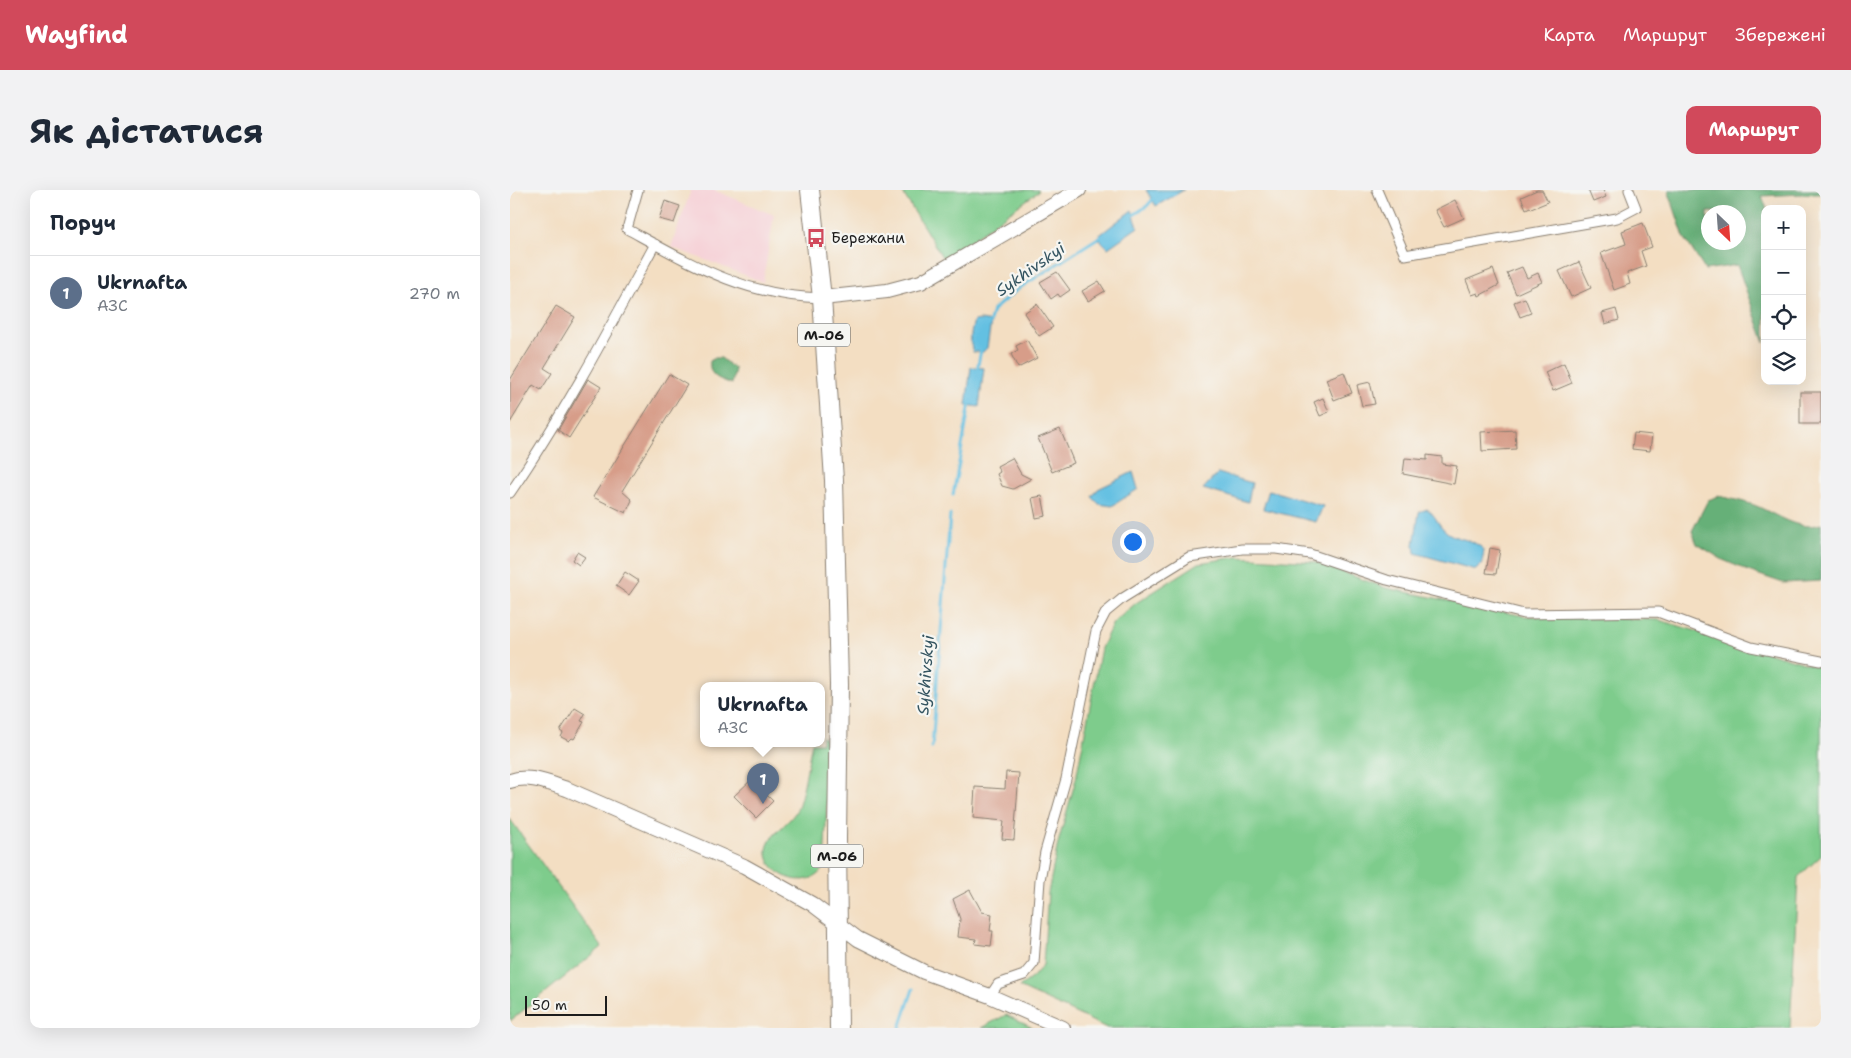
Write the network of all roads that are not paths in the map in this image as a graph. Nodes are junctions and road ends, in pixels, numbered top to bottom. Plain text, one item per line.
1 (638, 190) edge
2 (810, 190) edge
3 (1079, 190) edge
4 (1377, 190) edge
5 (1629, 190) edge
6 (655, 244) junction
7 (822, 298) junction
8 (510, 494) edge
9 (1821, 661) edge
10 (510, 781) edge
11 (838, 922) junction
12 (990, 996) junction
13 (839, 1028) edge
14 (1063, 1028) edge

1 - 6 street
2 - 7 highway, М-06
3 - 7 street
4 - 5 street
6 - 7 street
6 - 8 street
7 - 11 highway, М-06
9 - 12 street
10 - 11 street
11 - 12 street
11 - 13 highway, М-06
12 - 14 street

